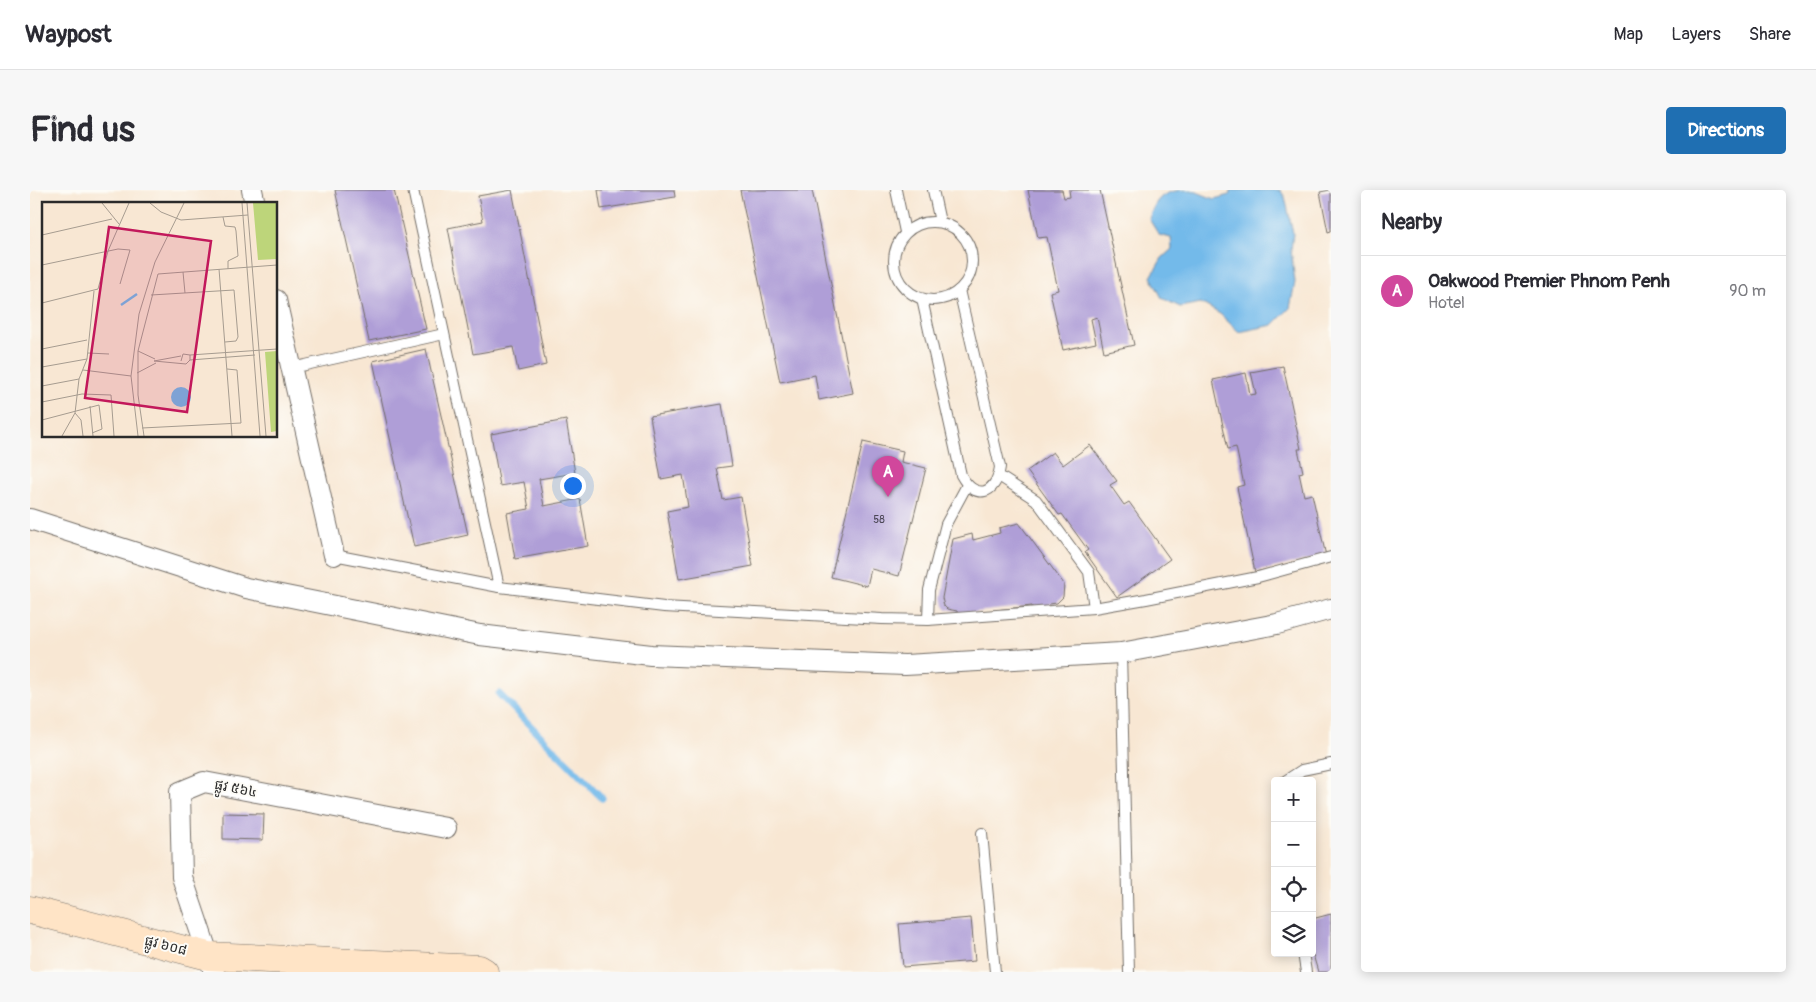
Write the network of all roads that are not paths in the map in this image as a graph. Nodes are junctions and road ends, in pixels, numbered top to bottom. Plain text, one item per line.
1 (413, 190) edge
2 (896, 190) edge
3 (932, 190) edge
4 (940, 222) junction
5 (905, 232) junction
6 (959, 290) junction
7 (922, 299) junction
8 (278, 308) edge
9 (444, 334) junction
10 (292, 368) junction
11 (998, 476) junction
12 (967, 485) junction
13 (30, 519) edge
14 (334, 555) joint
15 (1331, 557) edge
16 (499, 587) junction
17 (1094, 608) junction
18 (1331, 609) edge
19 (928, 620) junction
20 (1121, 652) junction
21 (1331, 764) edge
22 (1291, 777) edge
23 (446, 828) dead end
24 (982, 834) dead end
25 (30, 910) edge
26 (1304, 957) edge
27 (211, 964) edge
28 (484, 972) edge
29 (995, 972) edge
30 (1129, 972) edge
31 (1306, 972) edge

1 - 9 lane
2 - 5 lane
3 - 4 lane
4 - 5 lane
4 - 6 lane
5 - 7 lane
6 - 7 lane
6 - 11 lane
7 - 12 lane
8 - 10 street
9 - 10 lane
9 - 16 lane
10 - 14 street
11 - 12 lane
11 - 17 lane
12 - 19 lane
13 - 20 street
14 - 16 lane
15 - 17 lane
16 - 19 lane
17 - 19 lane
18 - 20 street
20 - 30 lane
21 - 22 lane
23 - 27 street, ផ្លូវ ៥៦៤
24 - 29 lane
25 - 27 street, ផ្លូវ ៦០៨
26 - 31 lane
27 - 28 street, ផ្លូវ ៦០៨

